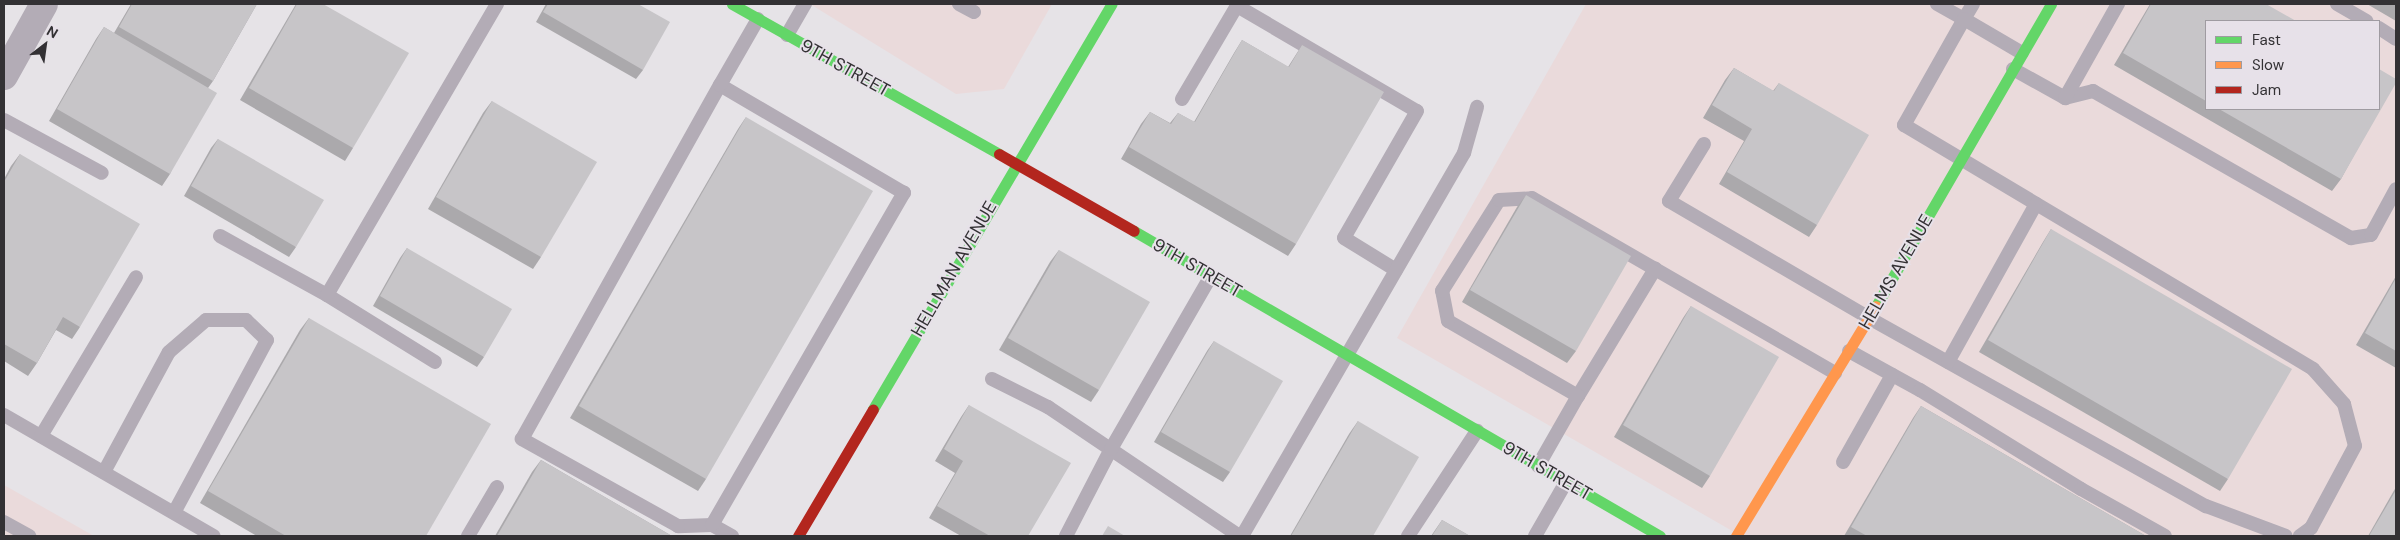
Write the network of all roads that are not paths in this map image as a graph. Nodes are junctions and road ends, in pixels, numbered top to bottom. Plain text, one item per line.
1 (44, 4) edge
2 (497, 4) edge
3 (732, 4) edge
4 (805, 4) edge
5 (959, 4) edge
6 (1112, 4) edge
7 (1937, 4) edge
8 (1973, 4) edge
9 (2051, 4) edge
10 (2118, 4) edge
11 (2337, 4) edge
12 (1238, 5) edge
13 (974, 12) dead end
14 (758, 19) junction
15 (1964, 19) junction
16 (2364, 20) edge
17 (2380, 29) edge
18 (787, 35) junction
19 (2396, 39) edge
20 (2022, 53) junction
21 (2013, 69) junction
22 (4, 76) edge
23 (720, 85) junction
24 (2065, 98) junction
25 (1182, 99) dead end
26 (1477, 106) dead end
27 (4, 120) edge
28 (1704, 144) dead end
29 (1961, 160) junction
30 (1016, 163) junction
31 (102, 173) dead end
32 (2396, 189) edge
33 (2036, 204) junction
34 (220, 236) dead end
35 (1655, 269) junction
36 (1396, 270) junction
37 (136, 276) dead end
38 (1211, 276) junction
39 (327, 295) junction
40 (1869, 318) junction
41 (1849, 351) junction
42 (1346, 355) junction
43 (435, 362) dead end
44 (1948, 362) junction
45 (1835, 373) junction
46 (1892, 375) junction
47 (992, 379) dead end
48 (1578, 396) junction
49 (4, 415) edge
50 (1477, 431) junction
51 (41, 436) junction
52 (1111, 449) junction
53 (1843, 462) dead end
54 (1538, 466) junction
55 (104, 472) junction
56 (1566, 482) junction
57 (497, 487) dead end
58 (174, 513) junction
59 (4, 522) edge
60 (712, 525) junction
61 (29, 536) edge
62 (214, 536) edge
63 (468, 536) edge
64 (732, 536) edge
65 (798, 536) edge
66 (1066, 536) edge
67 (1241, 536) edge
68 (1408, 536) edge
69 (1535, 536) edge
70 (1660, 536) edge
71 (1736, 536) edge
72 (2166, 536) edge
73 (2286, 536) edge
74 (2300, 536) edge

1 - 22 street
2 - 39 lane
3 - 14 street, 9TH STREET
4 - 18 lane
5 - 13 lane
6 - 30 street, HELLMAN AVENUE
7 - 15 lane
8 - 15 lane
9 - 20 street, HELMS AVENUE
10 - 24 lane
11 - 16 lane
12 - 25 lane
12 - 36 lane
14 - 18 street, 9TH STREET
14 - 23 lane
15 - 20 lane
15 - 29 lane
17 - 19 lane
18 - 30 street, 9TH STREET
20 - 21 street, HELMS AVENUE
21 - 24 lane
21 - 29 street, HELMS AVENUE
23 - 60 lane
23 - 60 lane
24 - 32 lane
26 - 36 lane
27 - 31 lane
28 - 40 lane
29 - 33 lane
29 - 40 street, HELMS AVENUE
30 - 38 street, 9TH STREET
30 - 65 street, HELLMAN AVENUE
33 - 44 lane
33 - 74 lane
34 - 39 lane
35 - 45 lane
35 - 48 lane
35 - 48 lane
36 - 42 lane
37 - 51 lane
38 - 42 street, 9TH STREET
38 - 52 lane
39 - 43 lane
40 - 41 street, HELMS AVENUE
40 - 44 lane
41 - 45 street, HELMS AVENUE
41 - 46 lane
42 - 50 street, 9TH STREET
42 - 67 lane
44 - 73 lane
45 - 71 street, HELMS AVENUE
46 - 53 lane
46 - 72 lane
47 - 52 lane
48 - 54 lane
49 - 51 lane
50 - 54 street, 9TH STREET
50 - 68 lane
51 - 55 lane
52 - 66 lane
52 - 67 lane
54 - 56 street, 9TH STREET
55 - 58 lane
55 - 58 lane
56 - 69 lane
56 - 70 street, 9TH STREET
57 - 63 lane
58 - 62 lane
59 - 61 lane
60 - 64 lane

